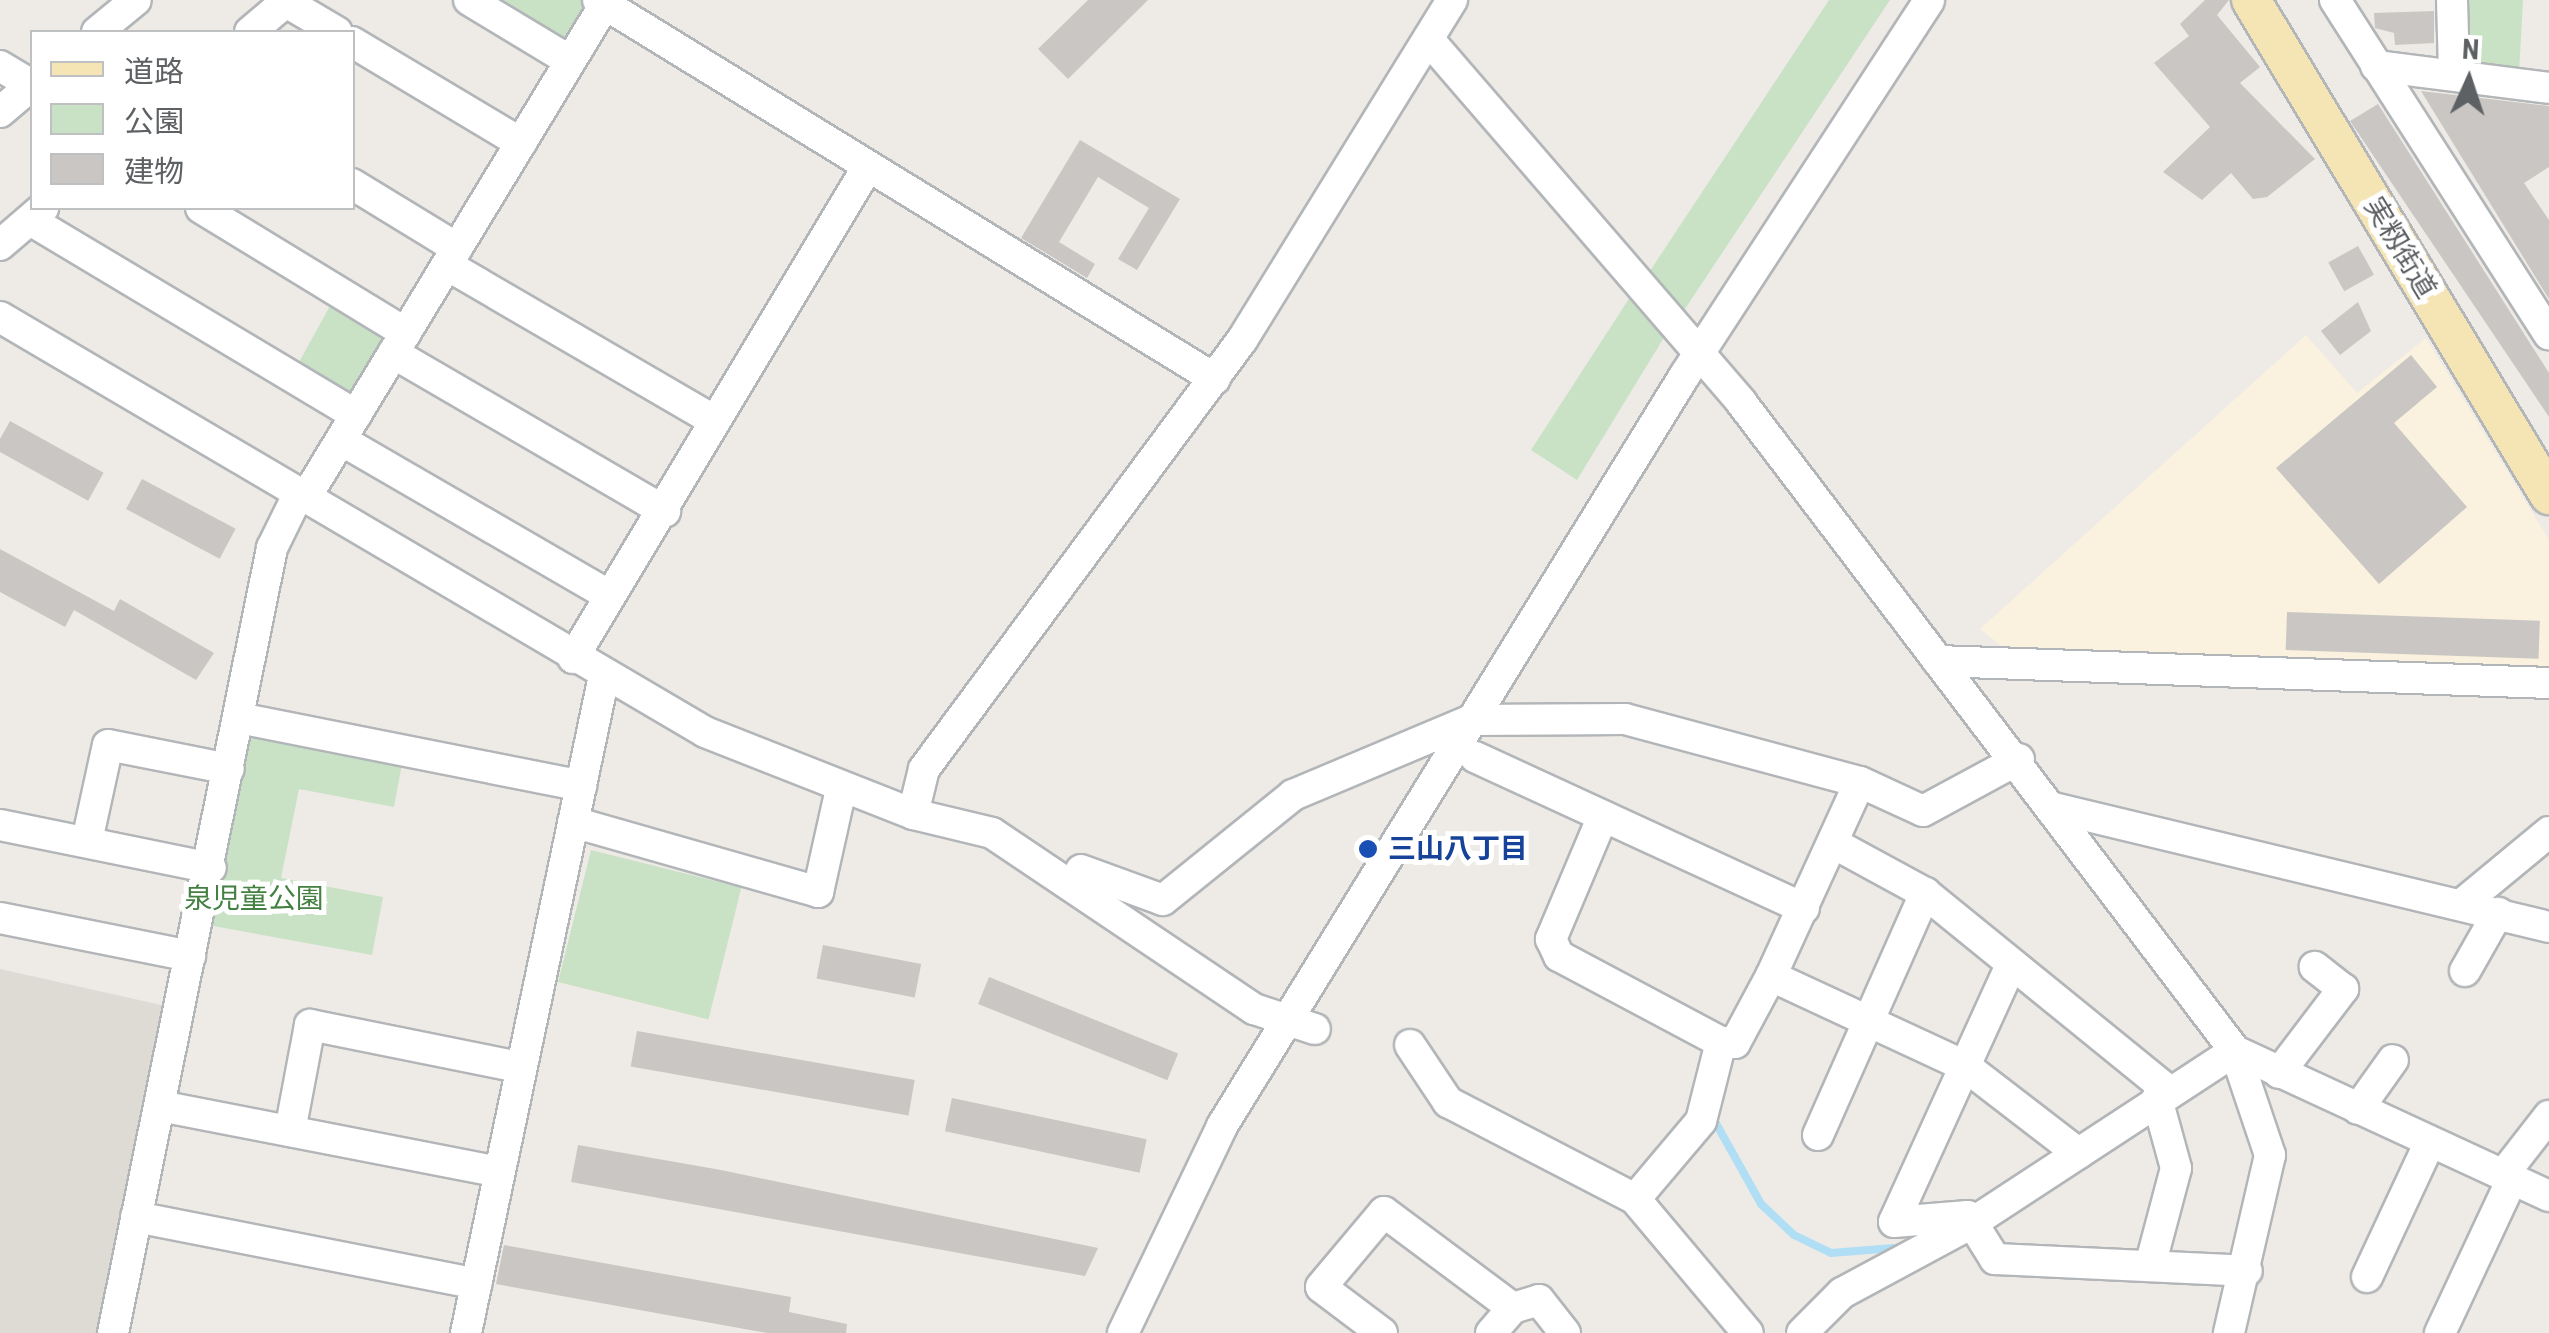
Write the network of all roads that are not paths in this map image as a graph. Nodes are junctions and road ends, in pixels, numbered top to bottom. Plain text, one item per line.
1 (136, 0) edge
2 (468, 0) edge
3 (1929, 0) edge
4 (2251, 0) edge
5 (2335, 0) edge
6 (2452, 0) edge
7 (287, 1) edge
8 (601, 2) edge
9 (1438, 14) edge
10 (104, 30) edge
11 (252, 30) edge
12 (335, 30) edge
13 (355, 44) edge
14 (570, 61) junction
15 (0, 66) edge
16 (2376, 66) junction
17 (2454, 72) junction
18 (30, 84) edge
19 (30, 87) edge
20 (2549, 88) edge
21 (0, 112) edge
22 (521, 143) junction
23 (868, 168) junction
24 (355, 186) edge
25 (204, 210) edge
26 (37, 214) edge
27 (0, 245) edge
28 (452, 256) junction
29 (0, 317) edge
30 (2549, 334) edge
31 (399, 343) junction
32 (1699, 352) junction
33 (1214, 378) junction
34 (715, 422) junction
35 (348, 427) junction
36 (303, 495) junction
37 (2549, 495) edge
38 (664, 511) junction
39 (610, 596) junction
40 (573, 658) junction
41 (1938, 660) junction
42 (604, 676) junction
43 (2549, 682) edge
44 (238, 718) junction
45 (1471, 720) junction
46 (1475, 757) dead end
47 (2019, 760) junction
48 (229, 769) junction
49 (1860, 782) junction
50 (581, 786) junction
51 (841, 789) junction
52 (2054, 808) junction
53 (914, 814) junction
54 (1603, 816) junction
55 (574, 822) junction
56 (0, 825) edge
57 (2549, 832) edge
58 (87, 841) junction
59 (1835, 844) junction
60 (1015, 848) junction
61 (210, 868) junction
62 (1925, 894) junction
63 (2462, 904) junction
64 (1804, 908) junction
65 (2498, 913) junction
66 (0, 918) edge
67 (2549, 927) edge
68 (190, 956) junction
69 (2011, 964) junction
70 (2315, 967) dead end
71 (2466, 971) dead end
72 (1771, 976) junction
73 (1869, 1022) junction
74 (1303, 1023) junction
75 (1721, 1042) junction
76 (1410, 1045) dead end
77 (2234, 1051) junction
78 (2394, 1060) dead end
79 (1966, 1066) junction
80 (519, 1068) junction
81 (2279, 1073) junction
82 (2161, 1094) junction
83 (160, 1106) junction
84 (2358, 1108) junction
85 (2549, 1116) edge
86 (290, 1132) junction
87 (1818, 1135) dead end
88 (2430, 1142) junction
89 (2078, 1153) junction
90 (498, 1172) junction
91 (2508, 1177) junction
92 (2549, 1196) edge
93 (1635, 1199) junction
94 (136, 1217) junction
95 (1972, 1223) junction
96 (2150, 1266) junction
97 (2246, 1271) junction
98 (2366, 1277) dead end
99 (476, 1284) junction
100 (1514, 1308) junction
101 (113, 1333) edge
102 (466, 1333) edge
103 (1123, 1333) edge
104 (1382, 1333) edge
105 (1490, 1333) edge
106 (1565, 1333) edge
107 (1748, 1333) edge
108 (1802, 1333) edge
109 (2229, 1333) edge
110 (2440, 1333) edge

1 - 10 street
2 - 14 street
3 - 32 street
4 - 37 main road, 実籾街道
5 - 16 street
6 - 17 street
7 - 11 street
7 - 12 street
8 - 14 street
8 - 23 street
9 - 32 street
9 - 33 street
13 - 22 street
14 - 22 street
15 - 18 street
16 - 17 street
16 - 30 street
17 - 20 street
19 - 21 street
22 - 28 street
23 - 33 street
23 - 34 street
24 - 28 street
25 - 31 street
26 - 27 street
26 - 35 street
28 - 31 street
28 - 34 street
29 - 36 street
31 - 35 street
31 - 38 street
32 - 41 street
32 - 45 street
33 - 53 street
34 - 38 street
35 - 36 street
35 - 39 street
36 - 40 street
36 - 44 street
38 - 39 street
39 - 40 street
40 - 42 street
41 - 43 street
41 - 47 street
42 - 50 street
42 - 51 street
44 - 48 street
44 - 50 street
45 - 49 street
45 - 60 street
45 - 74 street
46 - 54 street
47 - 49 street
47 - 52 street
48 - 58 street
48 - 61 street
49 - 59 street
50 - 55 street
51 - 53 street
51 - 55 street
52 - 63 street
52 - 77 street
53 - 60 street
54 - 64 street
54 - 75 street
55 - 80 street
56 - 58 street
57 - 63 street
58 - 61 street
59 - 62 street
59 - 64 street
60 - 74 street
61 - 68 street
62 - 69 street
62 - 73 street
63 - 65 street
64 - 72 street
65 - 67 street
65 - 71 street
66 - 68 street
68 - 83 street
69 - 79 street
69 - 82 street
70 - 81 street
72 - 73 street
72 - 75 street
73 - 79 street
73 - 87 street
74 - 103 street
75 - 93 street
76 - 93 street
77 - 81 street
77 - 82 street
77 - 97 street
78 - 84 street
79 - 89 street
79 - 95 street
80 - 86 street
80 - 90 street
81 - 84 street
82 - 89 street
82 - 96 street
83 - 86 street
83 - 94 street
84 - 88 street
85 - 91 street
86 - 90 street
88 - 91 street
88 - 98 street
89 - 95 street
90 - 99 street
91 - 92 street
91 - 110 street
93 - 107 street
94 - 99 street
94 - 101 street
95 - 96 street
95 - 108 street
96 - 97 street
97 - 109 street
99 - 102 street
100 - 104 street
100 - 105 street
100 - 106 street

